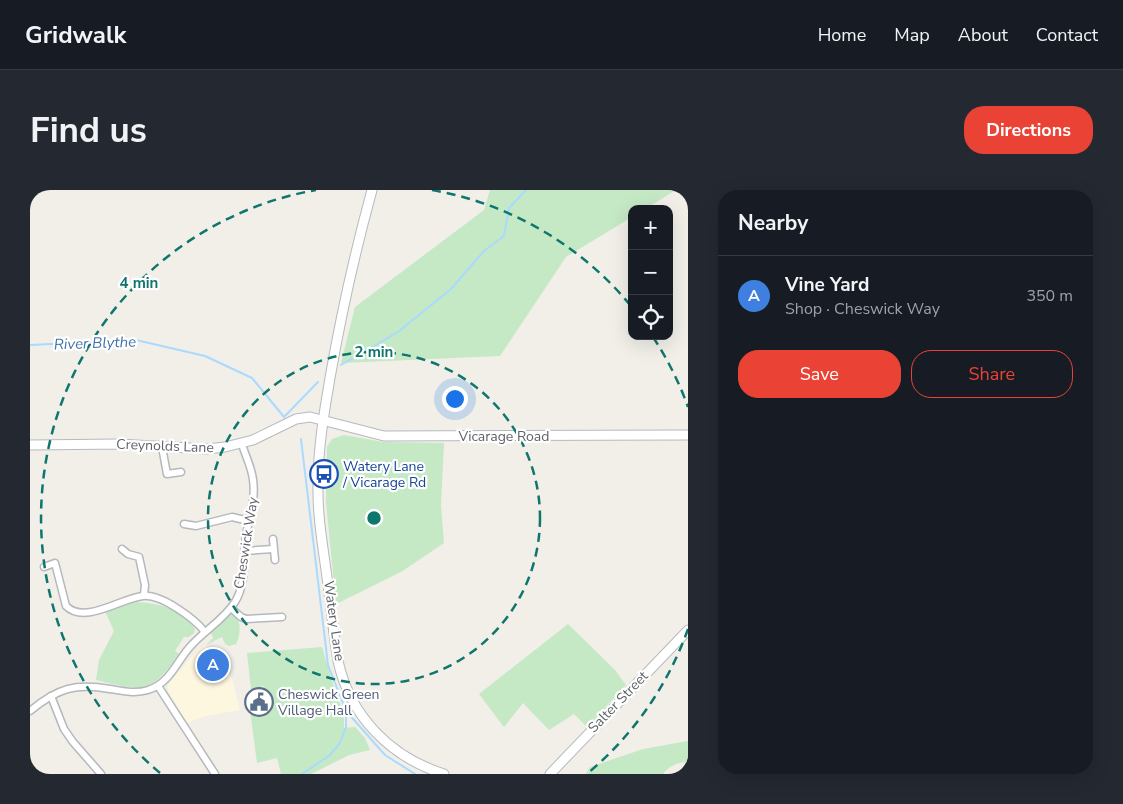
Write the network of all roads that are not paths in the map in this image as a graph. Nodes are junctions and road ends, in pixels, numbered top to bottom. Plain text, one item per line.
1 (372, 190) edge
2 (323, 420) junction
3 (688, 435) edge
4 (242, 444) junction
5 (30, 445) edge
6 (162, 447) junction
7 (181, 472) dead end
8 (249, 521) junction
9 (184, 524) dead end
10 (273, 539) dead end
11 (122, 549) dead end
12 (273, 549) junction
13 (245, 551) junction
14 (275, 560) dead end
15 (44, 567) dead end
16 (144, 596) junction
17 (231, 608) junction
18 (282, 617) dead end
19 (688, 630) edge
20 (205, 632) junction
21 (158, 686) junction
22 (51, 696) junction
23 (30, 711) edge
24 (101, 774) edge
25 (215, 774) edge
26 (444, 774) edge
27 (550, 774) edge

1 - 2 street, Watery Lane
2 - 3 street, Vicarage Road
2 - 4 street, Creynolds Lane
2 - 26 street, Watery Lane
4 - 6 street, Creynolds Lane
4 - 8 street, Cheswick Way
5 - 6 street, Creynolds Lane
6 - 7 street
8 - 9 street
8 - 13 street, Cheswick Way
10 - 12 street
11 - 16 street
12 - 13 street
12 - 14 street
13 - 17 street, Cheswick Way
15 - 16 street
16 - 20 street
17 - 18 street
17 - 20 street, Cheswick Way
19 - 27 street, Salter Street
20 - 21 street, Cheswick Way
21 - 22 street
21 - 25 street
22 - 23 street
22 - 24 street

